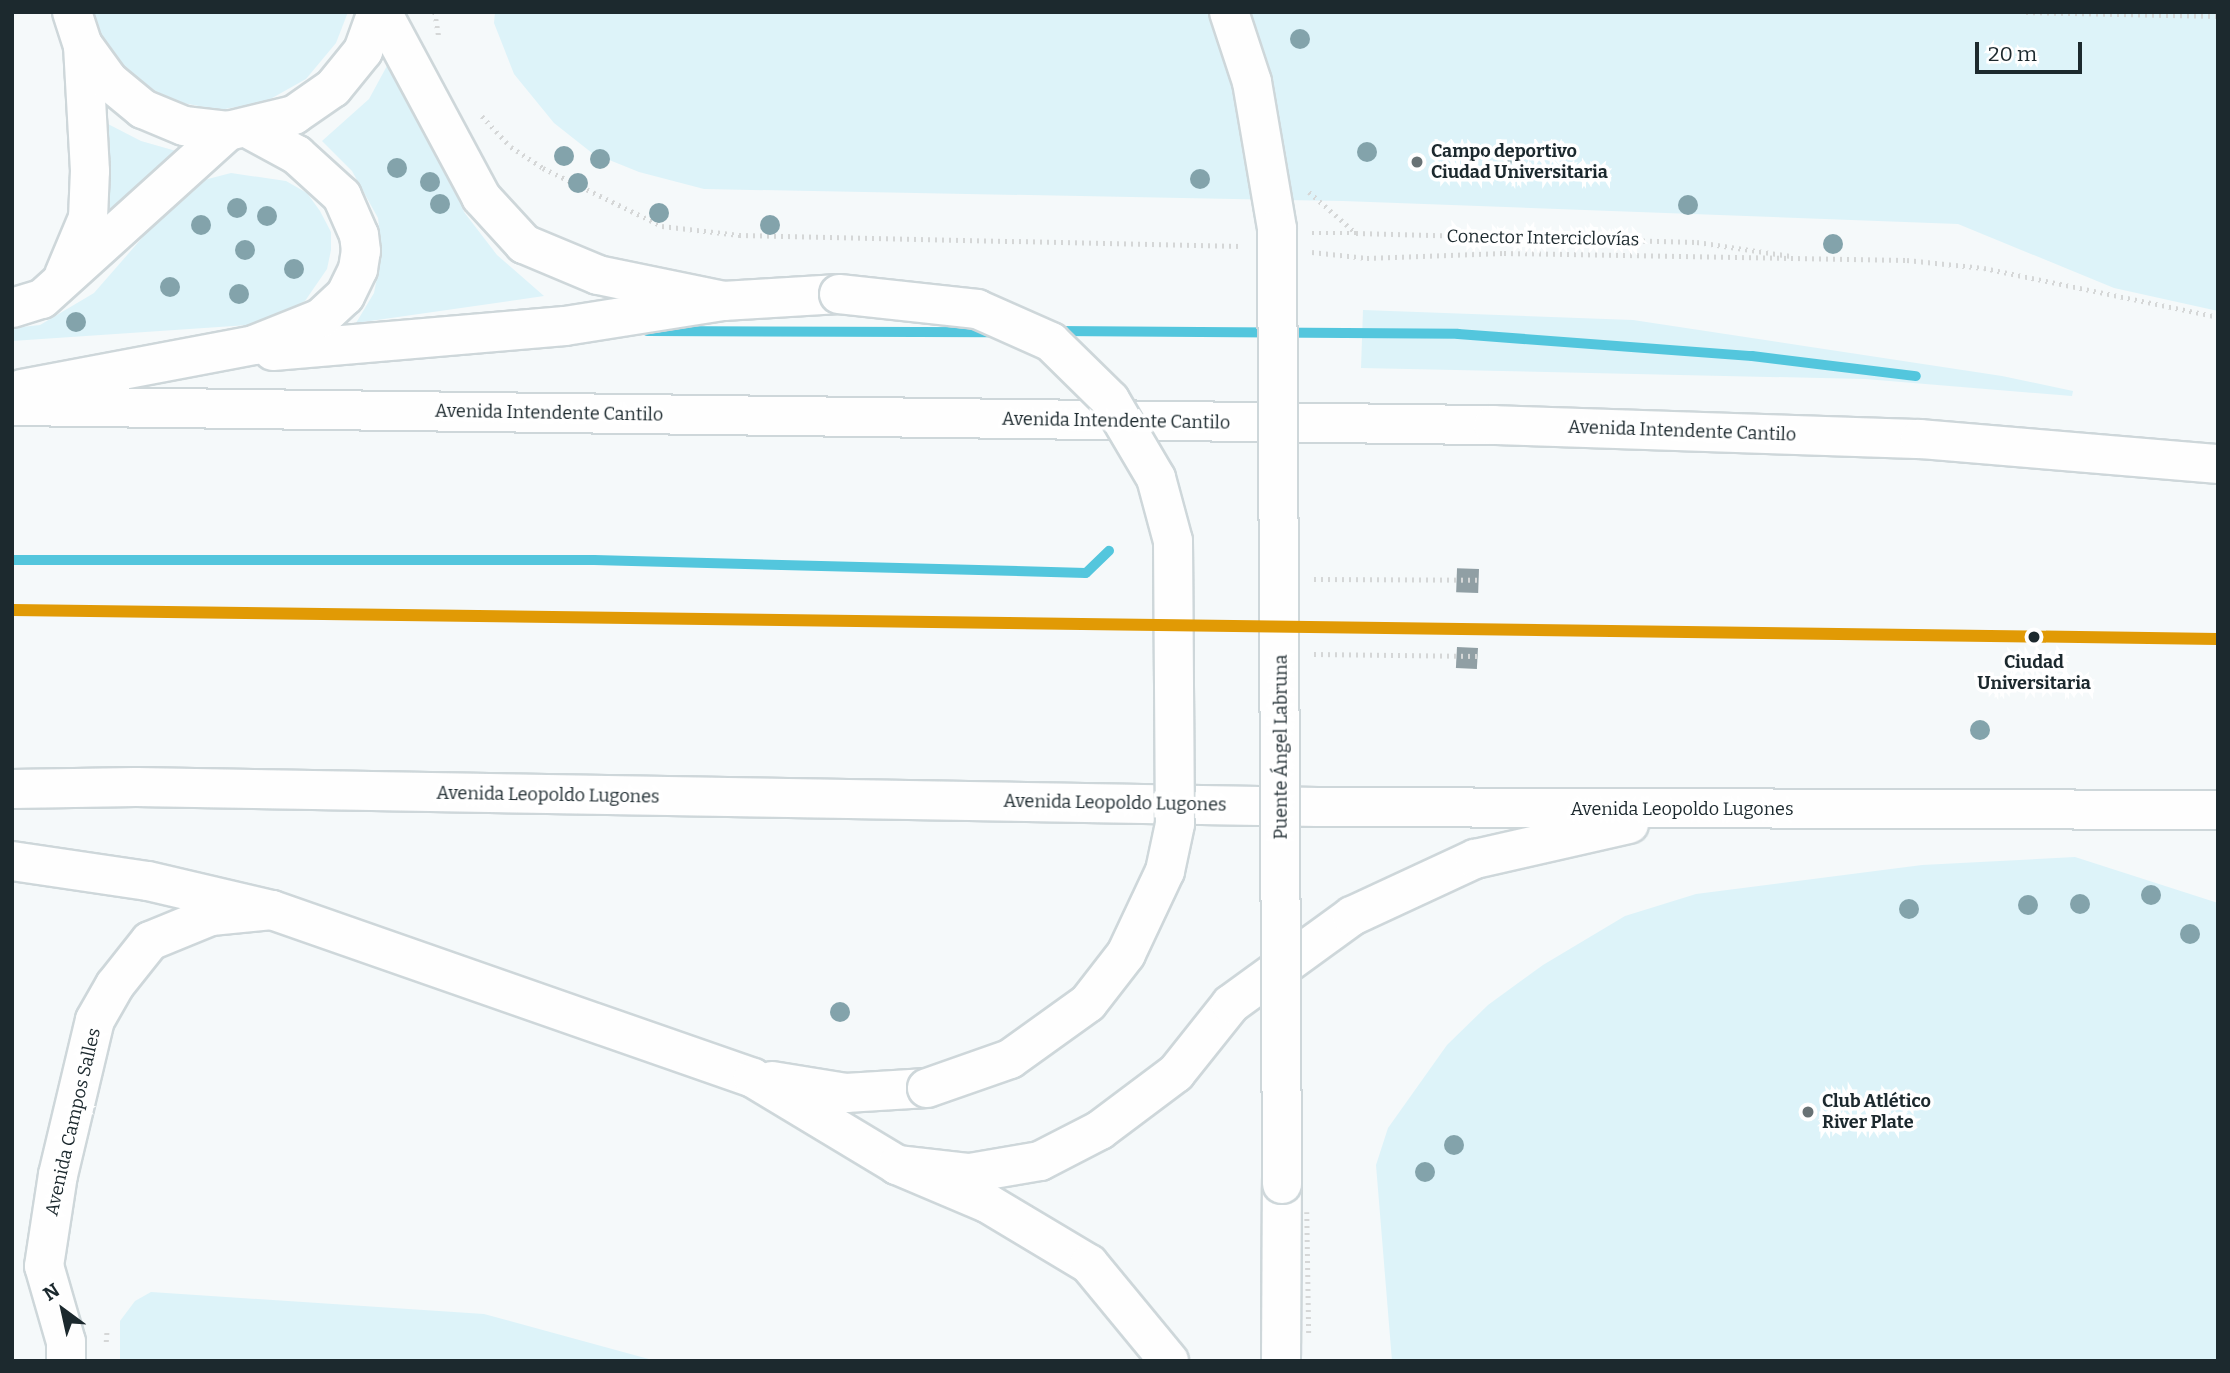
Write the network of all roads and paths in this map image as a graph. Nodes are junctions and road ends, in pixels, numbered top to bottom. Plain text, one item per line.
1 (380, 12) edge
2 (1229, 12) edge
3 (2026, 12) edge
4 (2218, 16) edge
5 (78, 29) edge
6 (239, 130) junction
7 (1301, 185) dead end
8 (1810, 259) dead end
9 (59, 285) junction
10 (723, 302) junction
11 (12, 308) edge
12 (217, 355) junction
13 (12, 391) edge
14 (12, 406) edge
15 (2218, 464) edge
16 (1303, 579) dead end
17 (1479, 580) dead end
18 (1302, 654) dead end
19 (1478, 656) dead end
20 (12, 789) edge
21 (1693, 809) junction
22 (2218, 810) edge
23 (12, 861) edge
24 (272, 910) junction
25 (752, 1078) junction
26 (897, 1164) junction
27 (66, 1361) edge
28 (1169, 1361) edge
29 (1281, 1361) edge

1 - 6 main road
1 - 10 main road
2 - 29 main road, Puente Ángel Labruna, bridge
3 - 4 path
5 - 6 main road
5 - 9 main road
6 - 9 main road
6 - 12 main road
7 - 8 path, Conector Interciclovías
9 - 11 main road
10 - 12 main road
10 - 25 main road, bridge
12 - 13 main road
14 - 15 main road, Avenida Intendente Cantilo
16 - 17 path
18 - 19 path
20 - 21 main road, Avenida Leopoldo Lugones
21 - 22 main road, Avenida Leopoldo Lugones
21 - 26 main road
23 - 24 main road
24 - 25 main road
24 - 27 main road, Avenida Campos Salles
25 - 26 main road
26 - 28 main road

